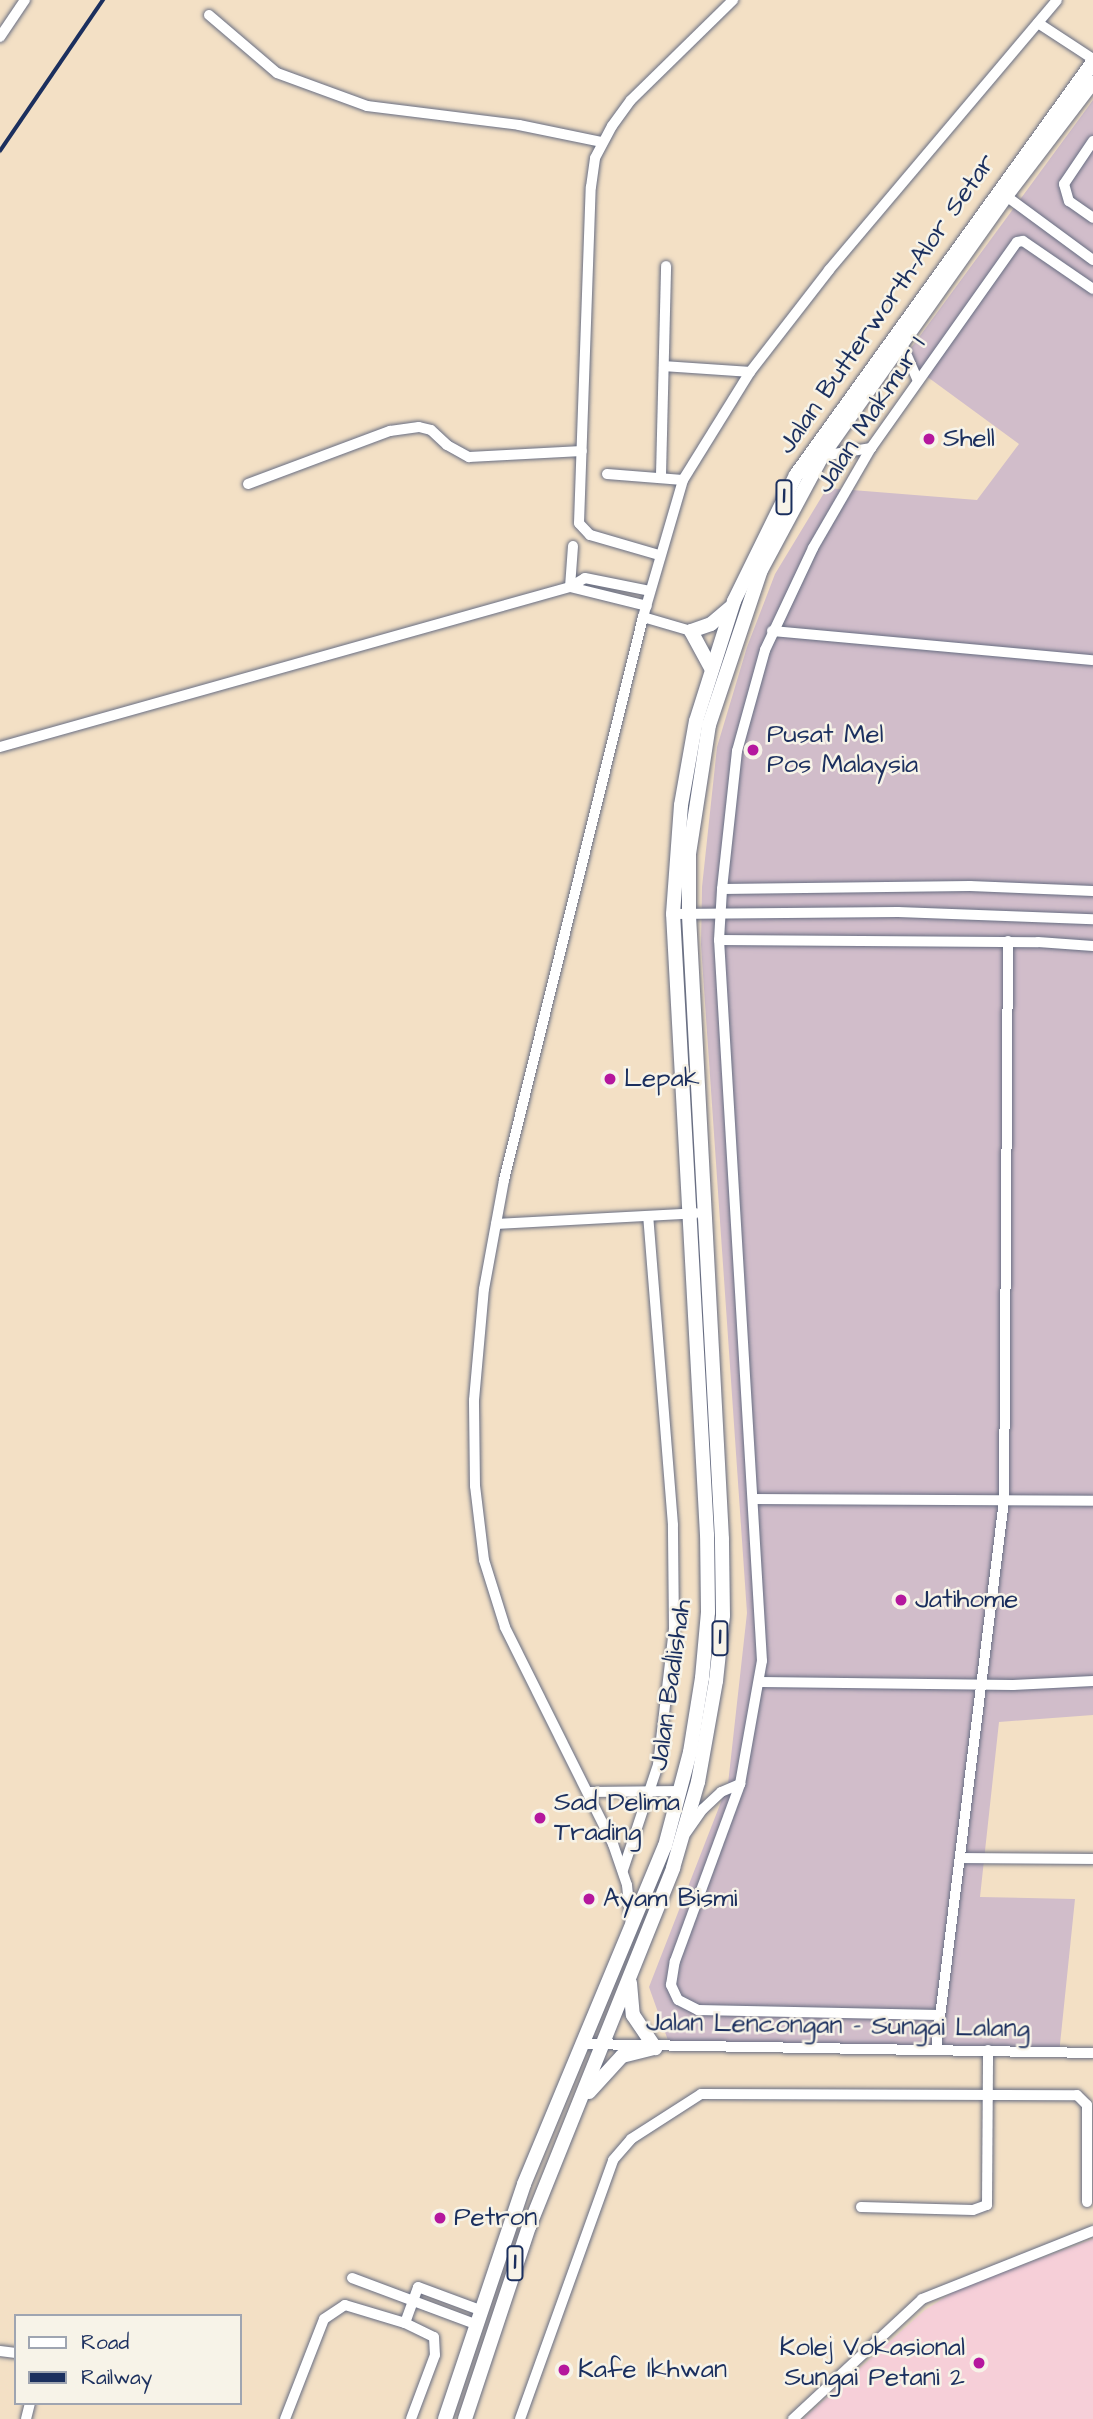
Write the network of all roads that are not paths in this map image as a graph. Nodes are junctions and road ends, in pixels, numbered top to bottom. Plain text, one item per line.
1 (25, 0) edge
2 (733, 0) edge
3 (1057, 0) edge
4 (209, 15) dead end
5 (1038, 23) junction
6 (0, 37) edge
7 (1093, 61) edge
8 (1093, 82) edge
9 (1093, 141) edge
10 (602, 142) junction
11 (1002, 193) junction
12 (1093, 218) edge
13 (1043, 225) junction
14 (1030, 246) junction
15 (1093, 260) edge
16 (666, 266) dead end
17 (1093, 289) edge
18 (902, 344) junction
19 (664, 366) junction
20 (750, 372) junction
21 (918, 381) junction
22 (871, 448) junction
23 (582, 451) junction
24 (822, 456) junction
25 (607, 474) dead end
26 (661, 475) junction
27 (683, 480) junction
28 (248, 484) dead end
29 (573, 546) dead end
30 (659, 555) junction
31 (570, 587) junction
32 (650, 591) junction
33 (731, 607) junction
34 (645, 612) junction
35 (691, 631) junction
36 (772, 631) junction
37 (1093, 660) edge
38 (711, 668) junction
39 (0, 747) edge
40 (722, 889) junction
41 (1093, 891) edge
42 (673, 914) junction
43 (690, 915) junction
44 (720, 915) junction
45 (1093, 919) edge
46 (719, 940) junction
47 (1008, 941) junction
48 (1093, 946) edge
49 (705, 1212) junction
50 (689, 1213) junction
51 (648, 1216) junction
52 (496, 1224) junction
53 (756, 1499) junction
54 (1004, 1501) junction
55 (1093, 1501) edge
56 (1093, 1681) edge
57 (761, 1682) junction
58 (982, 1684) junction
59 (740, 1784) junction
60 (681, 1791) junction
61 (589, 1792) junction
62 (648, 1794) junction
63 (682, 1839) junction
64 (961, 1858) junction
65 (1093, 1859) edge
66 (623, 1870) junction
67 (632, 1931) junction
68 (630, 1978) junction
69 (939, 2015) junction
70 (584, 2044) junction
71 (602, 2046) junction
72 (655, 2048) junction
73 (936, 2049) junction
74 (988, 2050) junction
75 (1093, 2053) edge
76 (988, 2094) junction
77 (575, 2111) junction
78 (1087, 2203) dead end
79 (861, 2207) dead end
80 (1093, 2231) edge
81 (352, 2278) dead end
82 (413, 2301) junction
83 (478, 2317) junction
84 (405, 2322) junction
85 (285, 2419) edge
86 (411, 2419) edge
87 (445, 2419) edge
88 (465, 2419) edge
89 (520, 2419) edge
90 (793, 2419) edge

1 - 6 street
2 - 10 street
3 - 5 street
4 - 10 street
5 - 7 street
5 - 20 street
7 - 11 main road, Jalan Butterworth-Alor Setar / 1
8 - 11 main road, Jalan Butterworth-Alor Setar / 1
9 - 12 street
10 - 23 street
11 - 13 street
11 - 18 main road, Jalan Butterworth-Alor Setar / 1
11 - 33 main road, Jalan Butterworth-Alor Setar / 1
13 - 14 street
13 - 15 street
14 - 17 street
14 - 21 street, Jalan Makmur 1
16 - 19 street
18 - 21 street
18 - 24 main road, Jalan Butterworth-Alor Setar / 1
19 - 20 street
19 - 26 street
20 - 27 street
21 - 22 street, Jalan Makmur 1
22 - 24 street
22 - 36 street, Jalan Makmur 1
23 - 28 street
23 - 30 street
24 - 43 main road, Jalan Butterworth-Alor Setar / 1
25 - 26 street
26 - 27 street
27 - 30 street
29 - 31 street
30 - 32 street
31 - 32 street
31 - 34 street
31 - 39 street
32 - 34 street
33 - 35 main road
33 - 38 main road, Jalan Butterworth-Alor Setar / 1
34 - 35 street
34 - 52 street
35 - 38 main road
36 - 37 street
36 - 40 street, Jalan Makmur 1
38 - 42 main road, Jalan Butterworth-Alor Setar / 1
40 - 41 street
40 - 44 street, Jalan Makmur 1
42 - 43 street
42 - 50 main road, Jalan Badlishah / 1
43 - 44 street
43 - 49 main road, Jalan Badlishah / 1
44 - 45 street
44 - 46 street, Jalan Makmur 1
46 - 47 street
46 - 53 street, Jalan Makmur 1
47 - 48 street
47 - 54 street
49 - 50 street
49 - 63 main road, Jalan Badlishah / 1
50 - 51 street
50 - 60 main road, Jalan Badlishah / 1
51 - 52 street
51 - 62 street
52 - 61 street
53 - 54 street
53 - 57 street, Jalan Makmur 1
54 - 55 street
54 - 58 street
56 - 58 street
57 - 58 street
57 - 59 street, Jalan Makmur 1
58 - 64 street
59 - 63 street
59 - 69 street, Jalan Makmur 1
60 - 62 street
60 - 67 main road, Jalan Badlishah / 1
61 - 62 street
61 - 66 street
62 - 66 street
63 - 68 main road, Jalan Badlishah / 1
64 - 65 street
64 - 69 street
66 - 67 street
67 - 70 main road, Jalan Badlishah / 1
68 - 71 main road, Jalan Badlishah / 1
68 - 72 main road
69 - 73 street
70 - 71 street, Jalan Lencongan - Sungai Lalang
70 - 83 main road, Jalan Badlishah / 1
71 - 72 street, Jalan Lencongan - Sungai Lalang
71 - 77 main road, Jalan Badlishah / 1
72 - 73 street, Jalan Lencongan - Sungai Lalang
72 - 77 main road
73 - 74 street, Jalan Lencongan - Sungai Lalang
74 - 75 street, Jalan Lencongan - Sungai Lalang
74 - 76 street
76 - 78 street
76 - 79 street
76 - 89 street
77 - 88 main road, Jalan Badlishah / 1
80 - 90 street
81 - 82 street
82 - 83 street
82 - 83 street
82 - 84 street
83 - 87 main road, Jalan Badlishah / 1
84 - 85 street
84 - 86 street

